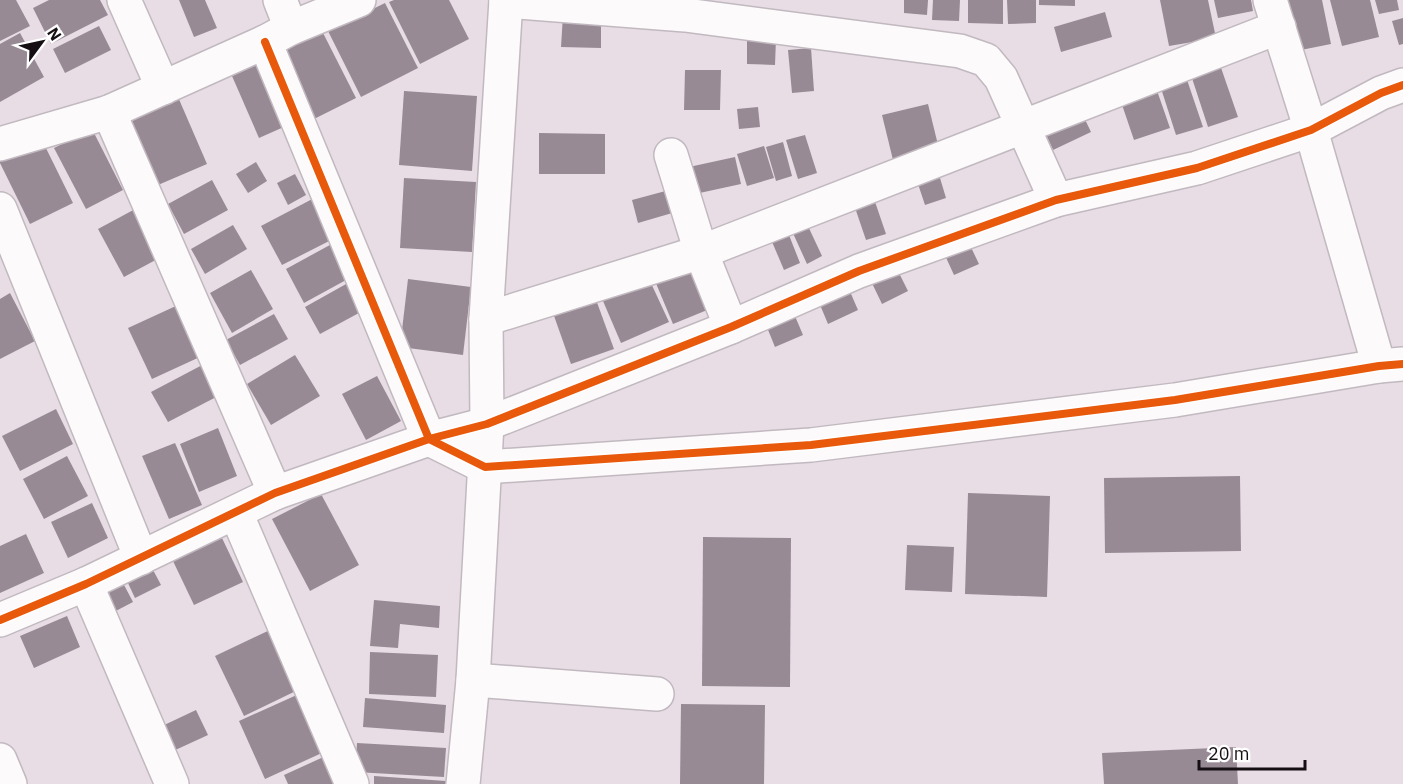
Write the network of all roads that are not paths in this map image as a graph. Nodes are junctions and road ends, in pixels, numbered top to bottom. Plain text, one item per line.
1 (124, 0) edge
2 (359, 0) edge
3 (506, 0) edge
4 (1275, 14) edge
5 (279, 23) edge
6 (1403, 85) edge
7 (164, 88) junction
8 (109, 112) junction
9 (1023, 126) junction
10 (1311, 130) junction
11 (0, 144) edge
12 (671, 155) dead end
13 (1056, 201) junction
14 (0, 208) edge
15 (701, 252) junction
16 (486, 319) junction
17 (731, 327) junction
18 (1391, 365) edge
19 (488, 424) junction
20 (429, 439) junction
21 (485, 467) junction
22 (276, 493) junction
23 (236, 513) junction
24 (141, 558) junction
25 (86, 584) junction
26 (0, 620) edge
27 (473, 680) junction
28 (657, 694) dead end
29 (0, 760) edge
30 (10, 784) edge
31 (172, 784) edge
32 (352, 784) edge
33 (463, 784) edge

1 - 7 street
2 - 5 street
3 - 9 street
3 - 16 street
4 - 9 street
4 - 10 street
5 - 7 street
5 - 20 street
6 - 10 street
7 - 8 street
8 - 11 street
8 - 22 street
9 - 13 street
9 - 15 street
10 - 13 street
10 - 18 street
12 - 15 street
13 - 17 street
14 - 24 street
15 - 16 street
15 - 17 street
16 - 19 street
17 - 19 street
18 - 21 street
19 - 20 street
19 - 21 street
20 - 21 street
20 - 22 street
21 - 27 street
22 - 23 street
23 - 24 street
23 - 32 street
24 - 25 street
25 - 26 street
25 - 31 street
27 - 28 street
27 - 33 street
29 - 30 street

